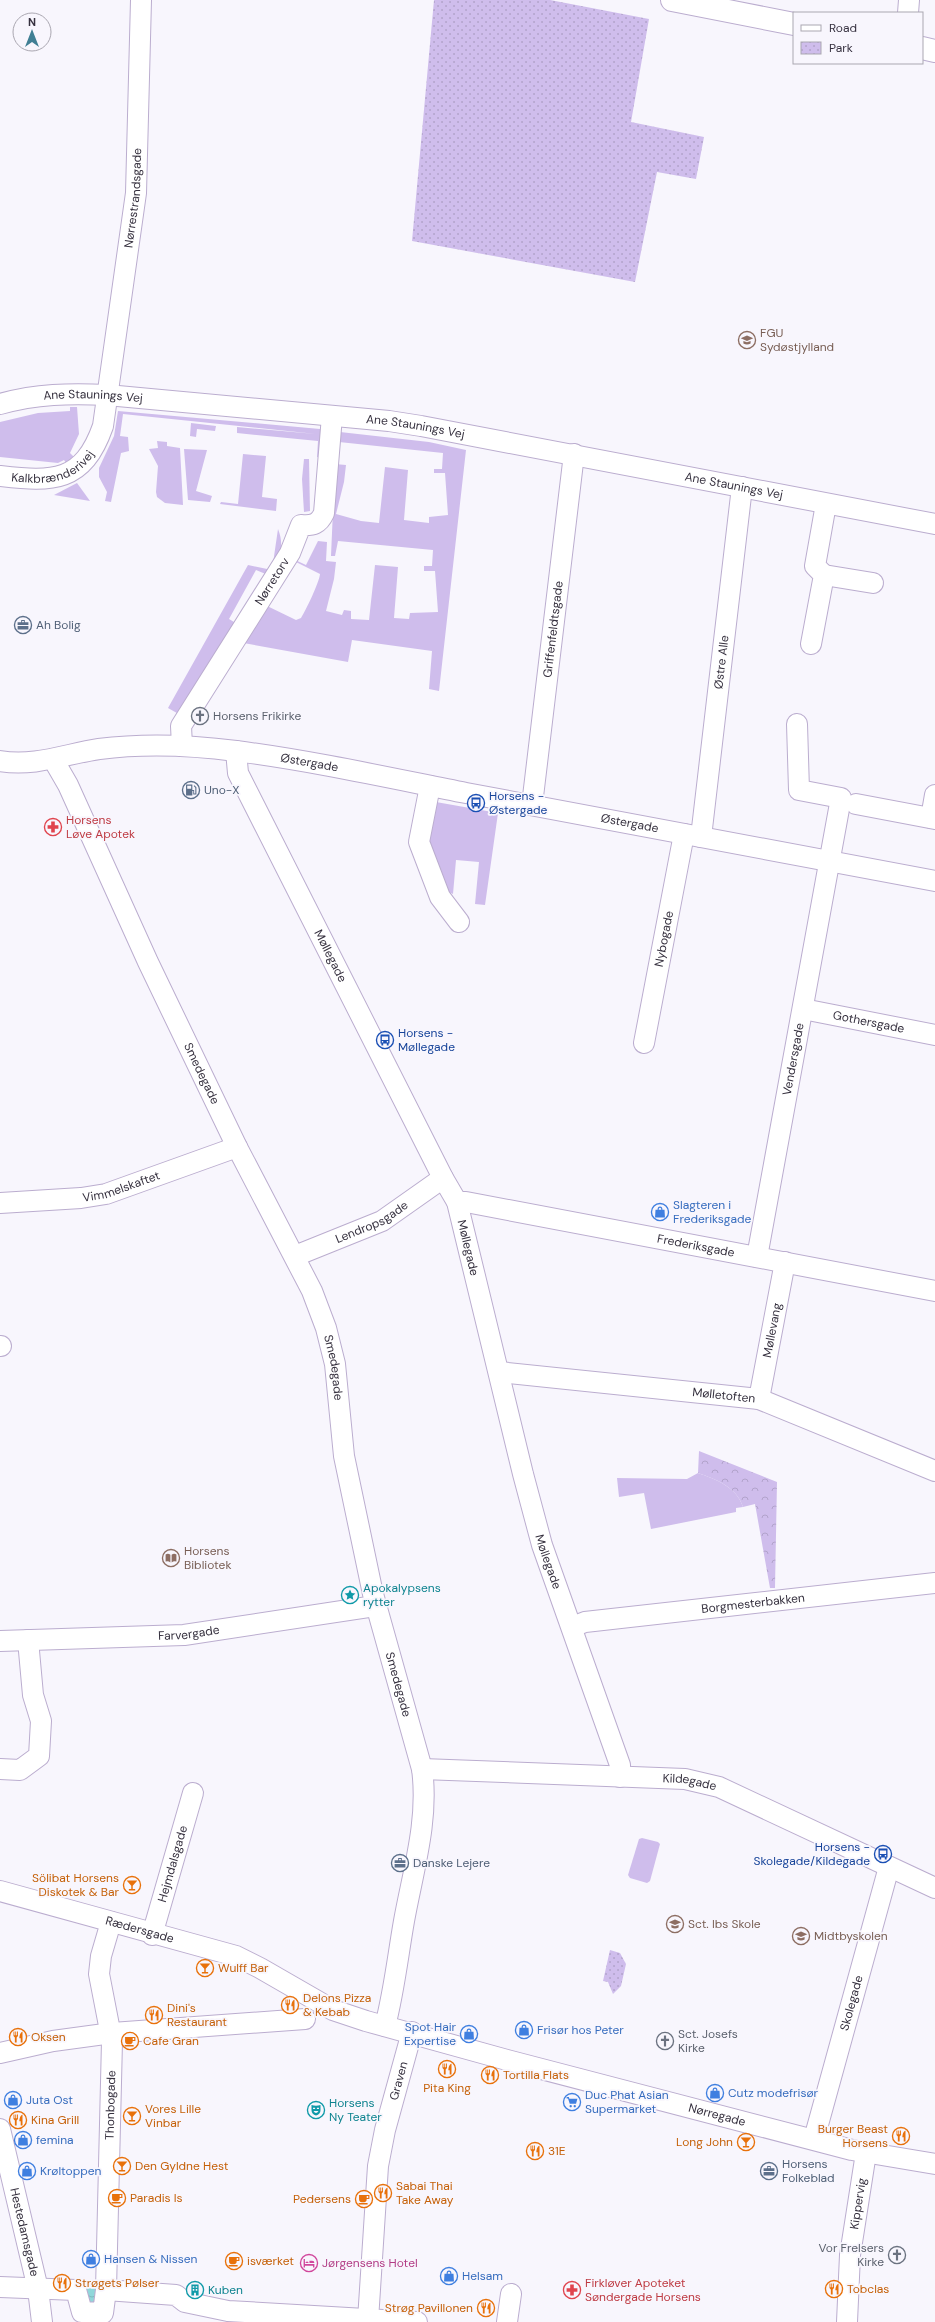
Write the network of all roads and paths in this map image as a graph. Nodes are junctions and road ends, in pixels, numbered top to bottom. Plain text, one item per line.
1 (141, 0) edge
2 (672, 0) edge
3 (909, 0) edge
4 (908, 12) edge
5 (793, 24) edge
6 (923, 48) edge
7 (935, 51) edge
8 (107, 395) junction
9 (0, 404) edge
10 (332, 416) junction
11 (574, 454) junction
12 (0, 476) edge
13 (742, 487) junction
14 (826, 504) junction
15 (935, 524) edge
16 (824, 575) junction
17 (873, 583) dead end
18 (811, 644) dead end
19 (797, 724) dead end
20 (182, 746) junction
21 (236, 751) junction
22 (53, 759) junction
23 (0, 761) edge
24 (430, 786) junction
25 (935, 795) edge
26 (856, 804) dead end
27 (532, 805) junction
28 (933, 818) edge
29 (692, 835) junction
30 (830, 861) junction
31 (935, 881) edge
32 (459, 922) dead end
33 (803, 1009) junction
34 (935, 1036) edge
35 (644, 1043) dead end
36 (237, 1147) junction
37 (443, 1178) junction
38 (457, 1202) junction
39 (0, 1203) edge
40 (295, 1256) junction
41 (757, 1257) junction
42 (785, 1262) junction
43 (935, 1291) edge
44 (499, 1372) junction
45 (759, 1399) junction
46 (935, 1471) edge
47 (935, 1583) edge
48 (375, 1606) junction
49 (572, 1628) junction
50 (28, 1640) junction
51 (0, 1641) edge
52 (0, 1769) edge
53 (422, 1769) junction
54 (620, 1777) junction
55 (193, 1793) dead end
56 (889, 1867) junction
57 (935, 1888) edge
58 (0, 1892) edge
59 (111, 1922) junction
60 (152, 1935) junction
61 (305, 2019) dead end
62 (385, 2026) junction
63 (412, 2032) junction
64 (112, 2033) junction
65 (0, 2054) edge
66 (0, 2129) edge
67 (814, 2139) junction
68 (866, 2153) junction
69 (935, 2164) edge
70 (0, 2287) edge
71 (38, 2289) junction
72 (106, 2290) junction
73 (510, 2294) dead end
74 (106, 2317) edge
75 (228, 2317) edge
76 (380, 2321) edge
77 (42, 2322) edge
78 (417, 2322) edge
79 (508, 2322) edge
80 (847, 2322) edge

1 - 8 street, Nørrestrandsgade
2 - 5 main road
3 - 4 street
6 - 7 main road
8 - 9 street, Ane Staunings Vej
8 - 10 street, Ane Staunings Vej
8 - 12 street, Kalkbrænderivej
10 - 11 street, Ane Staunings Vej
10 - 20 street, Nørretorv
11 - 13 street, Ane Staunings Vej
11 - 27 street, Griffenfeldtsgade
13 - 14 street, Ane Staunings Vej
13 - 29 street, Østre Alle
14 - 15 street, Ane Staunings Vej
14 - 16 street
16 - 17 street
16 - 18 street
19 - 30 street
20 - 21 street
20 - 22 street
21 - 24 street, Østergade
21 - 37 street, Møllegade
22 - 23 street
22 - 36 street, Smedegade
24 - 27 street, Østergade
24 - 32 street
25 - 28 street
26 - 28 street
27 - 29 street, Østergade
29 - 30 street, Østergade
29 - 35 street, Nybogade
30 - 31 street, Østergade
30 - 33 street, Vendersgade
33 - 34 street, Gothersgade
33 - 41 street, Vendersgade
36 - 39 street, Vimmelskaftet
36 - 40 street, Smedegade
37 - 38 street, Møllegade
37 - 40 street, Lendropsgade
38 - 41 street, Frederiksgade
38 - 44 street, Møllegade
40 - 48 street, Smedegade
41 - 42 street, Frederiksgade
42 - 43 street, Frederiksgade
42 - 45 street, Møllevang
44 - 45 street, Mølletoften
44 - 49 street, Møllegade
45 - 46 street, Mølletoften
47 - 49 street, Borgmesterbakken
48 - 50 street, Farvergade
48 - 53 street, Smedegade
49 - 54 street, Møllegade
50 - 51 street, Farvergade
50 - 52 street
53 - 54 street, Kildegade
53 - 62 street, Smedegade
54 - 56 street, Kildegade
55 - 60 street, Hejmdalsgade
56 - 57 street, Kildegade
56 - 67 street, Skolegade
58 - 59 street, Rædersgade
59 - 60 street, Rædersgade
59 - 64 street, Thonbogade
60 - 62 street, Rædersgade
61 - 64 street
62 - 63 street, Nørregade
63 - 67 street, Nørregade
63 - 76 street, Graven
64 - 65 street
64 - 72 street, Thonbogade
66 - 71 street, Hestedamsgade
67 - 68 street, Nørregade
68 - 69 street, Nørregade
68 - 80 street, Kippervig
70 - 71 street
71 - 74 street
71 - 77 street, Hestedamsgade
72 - 74 street, Thonbogade
72 - 75 street
73 - 79 street
75 - 76 street
76 - 78 street

